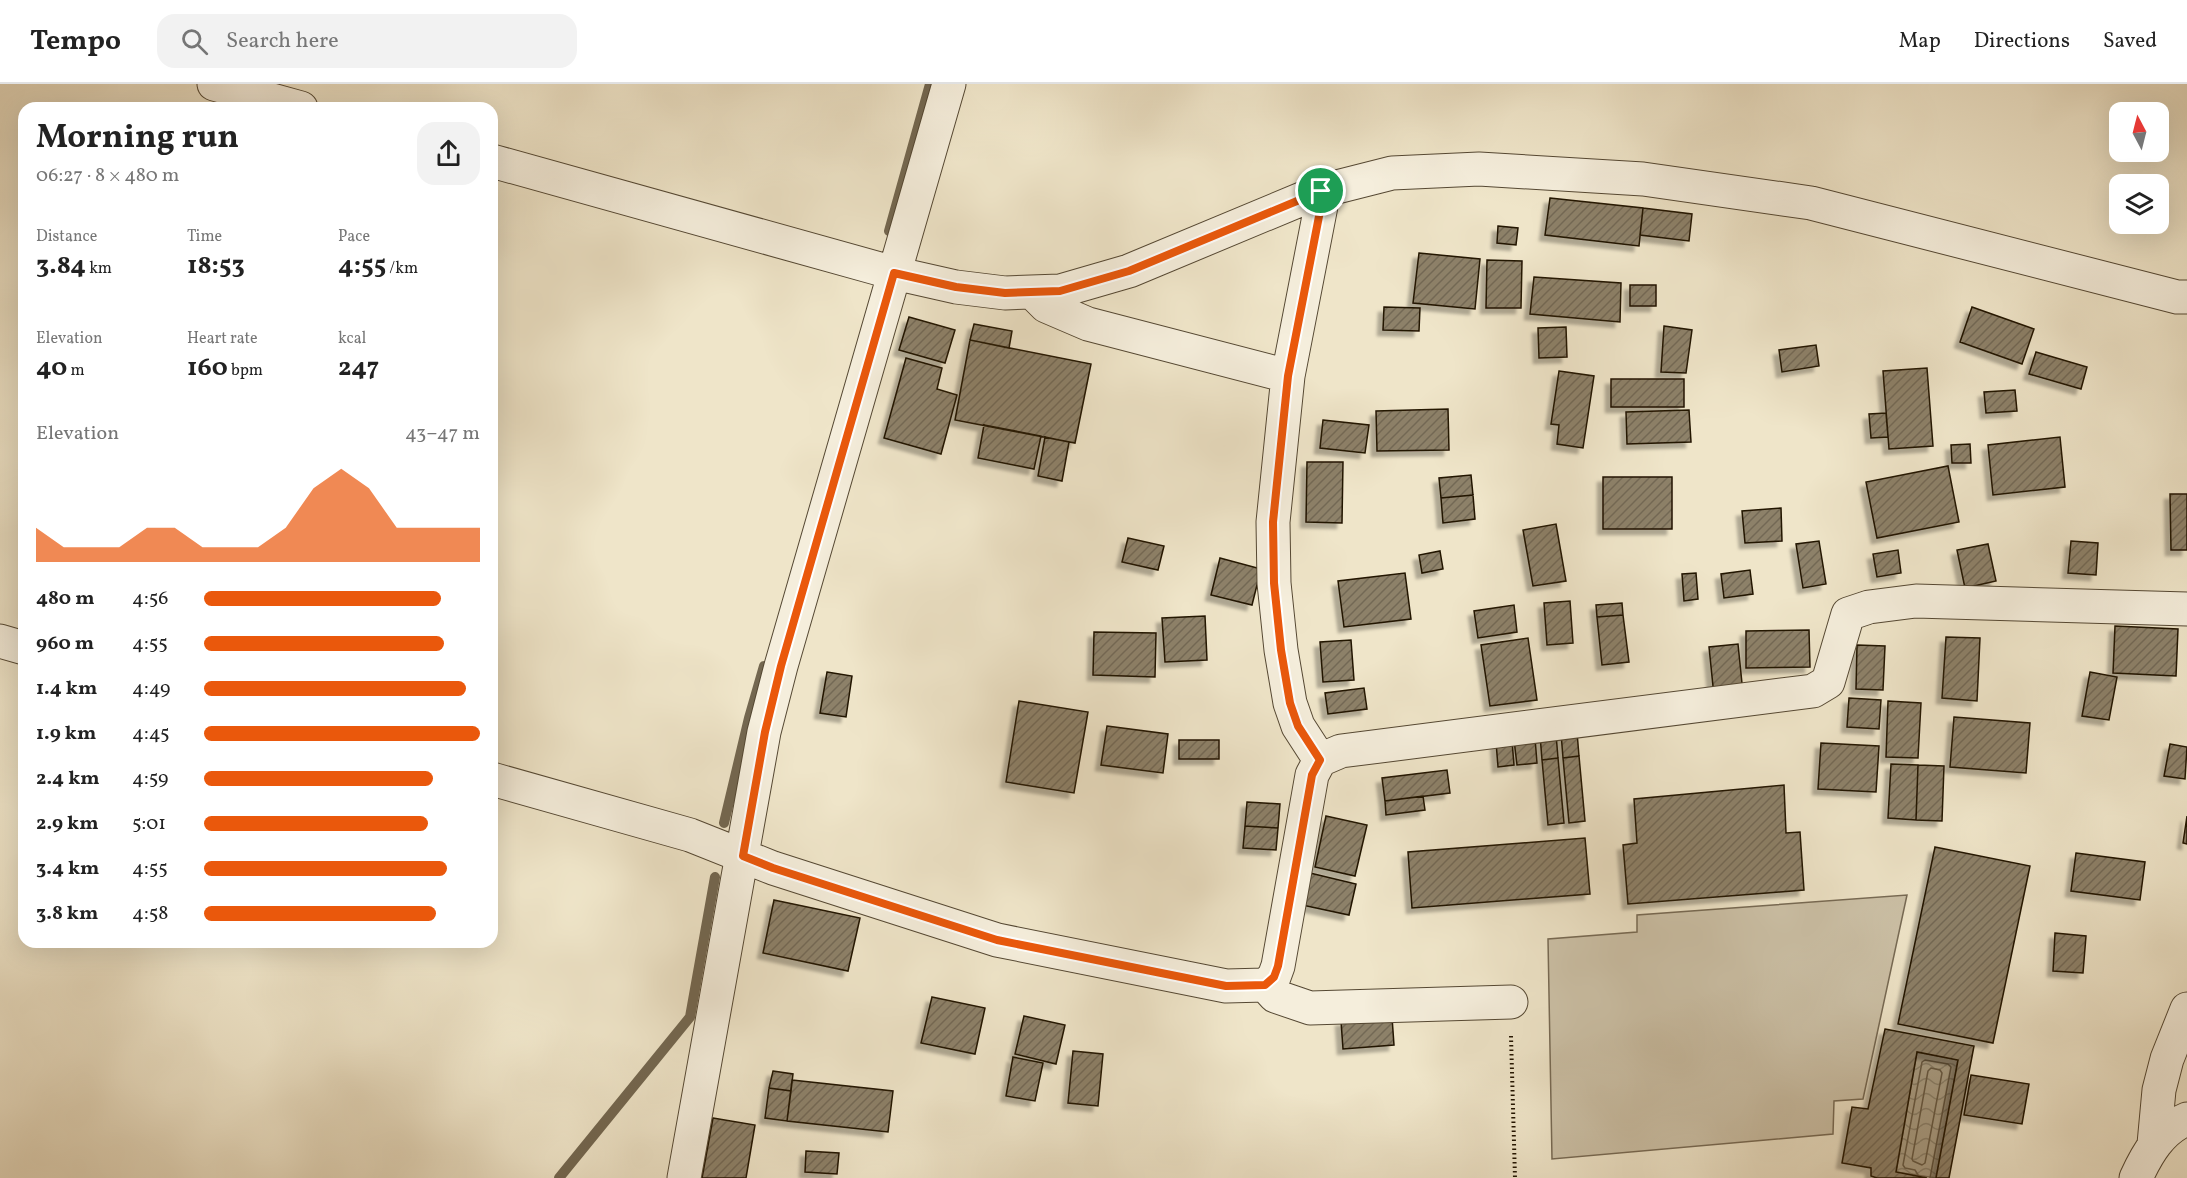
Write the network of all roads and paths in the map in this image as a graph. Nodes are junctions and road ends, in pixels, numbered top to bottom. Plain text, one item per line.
1 (214, 84) edge
2 (949, 84) edge
3 (279, 102) edge
4 (498, 163) edge
5 (1321, 191) junction
6 (894, 273) junction
7 (1033, 293) junction
8 (2187, 297) edge
9 (1288, 376) junction
10 (2187, 609) edge
11 (0, 641) edge
12 (18, 646) edge
13 (1320, 760) junction
14 (498, 781) edge
15 (743, 856) junction
16 (1265, 985) junction
17 (1510, 1002) joint
18 (2187, 1009) edge
19 (2187, 1119) edge
20 (2154, 1144) junction
21 (684, 1178) edge
22 (1515, 1178) edge
23 (2136, 1178) edge

1 - 3 street
2 - 6 street
4 - 6 street
5 - 7 street
5 - 8 street
5 - 9 street
6 - 7 street
6 - 15 street
7 - 9 street
9 - 13 street
10 - 13 street
11 - 12 street
13 - 16 street
14 - 15 street
15 - 16 street
15 - 21 street
16 - 17 street
17 - 22 path
18 - 20 street
19 - 20 street
20 - 23 street

